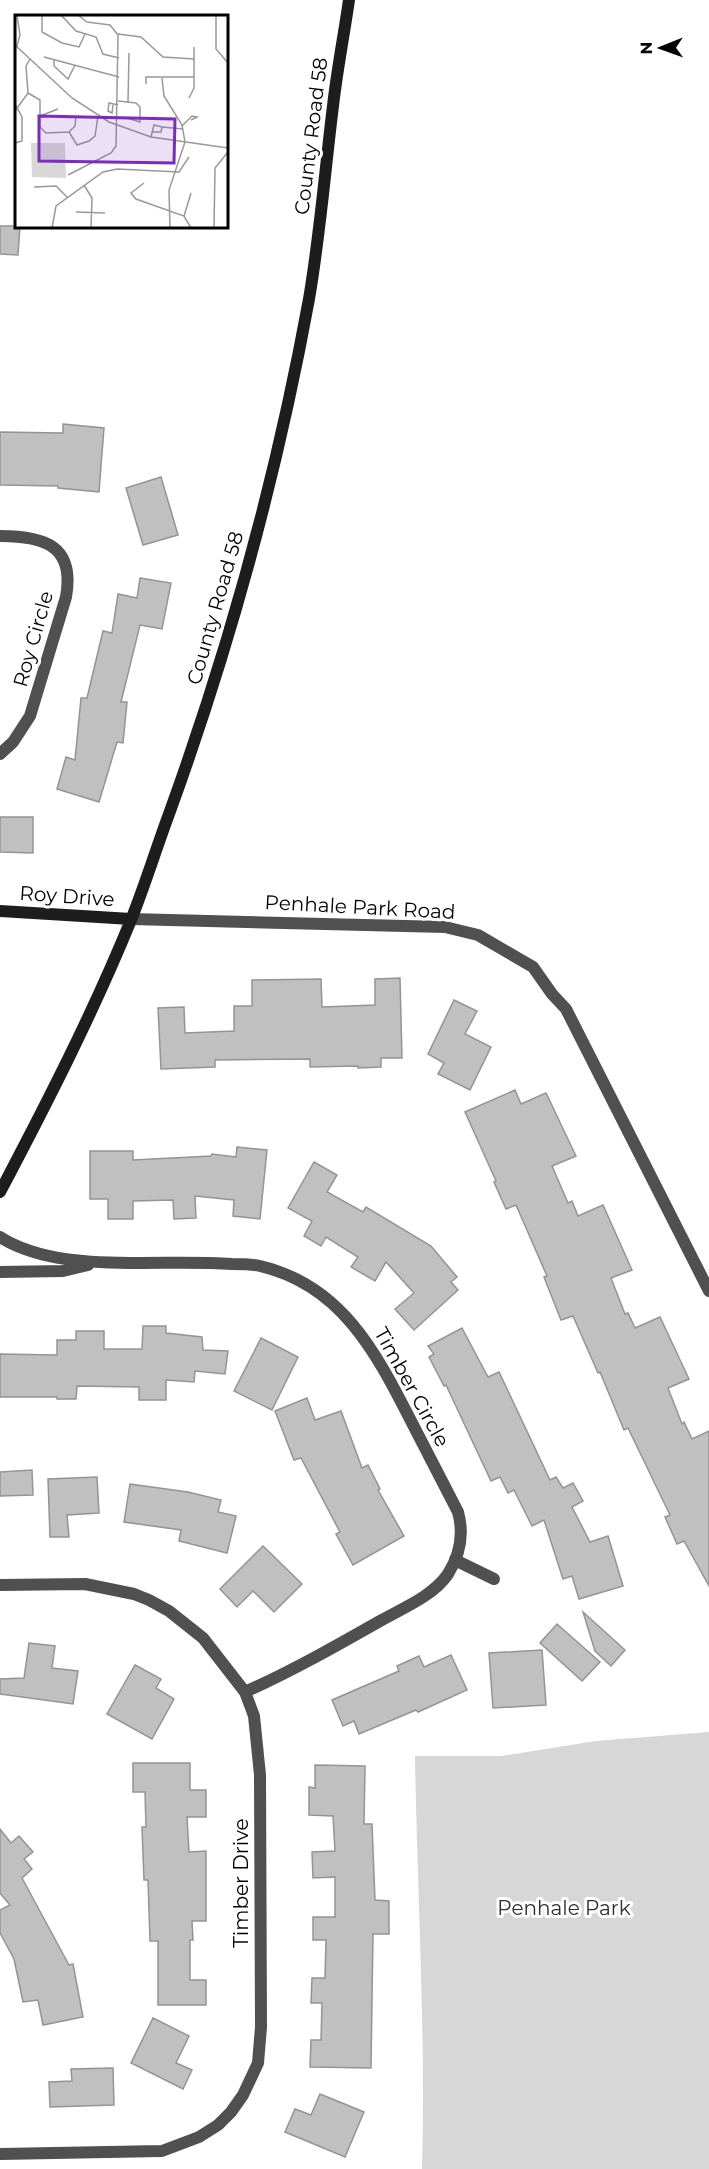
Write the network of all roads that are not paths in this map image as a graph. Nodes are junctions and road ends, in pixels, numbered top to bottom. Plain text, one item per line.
1 (349, 0) edge
2 (0, 536) edge
3 (0, 754) edge
4 (0, 911) edge
5 (131, 919) junction
6 (0, 1192) edge
7 (0, 1237) edge
8 (95, 1263) junction
9 (0, 1272) edge
10 (709, 1291) edge
11 (455, 1560) junction
12 (494, 1580) dead end
13 (0, 1585) edge
14 (245, 1692) junction
15 (0, 2154) edge

1 - 5 street, County Road 58
2 - 3 street, Roy Circle
4 - 5 street, Roy Drive
5 - 6 street, County Road 58
5 - 10 street, Penhale Park Road
7 - 8 street, Timber Circle
8 - 9 street, Timber Circle
8 - 11 street, Timber Circle
11 - 12 street
11 - 14 street, Timber Circle
13 - 14 street, Timber Drive
14 - 15 street, Timber Drive

